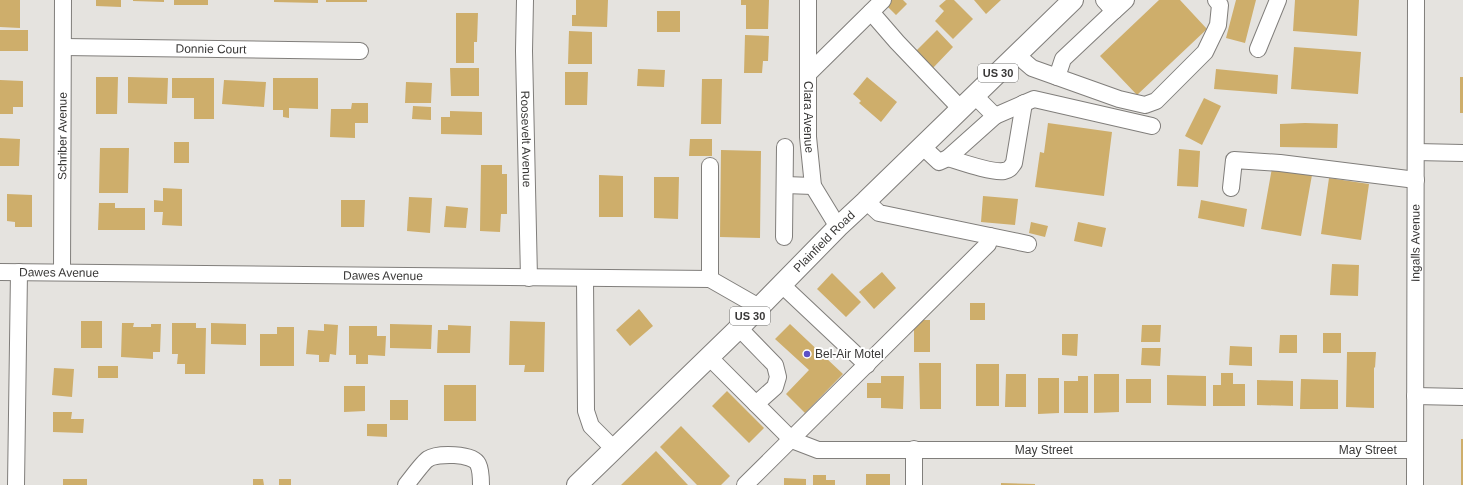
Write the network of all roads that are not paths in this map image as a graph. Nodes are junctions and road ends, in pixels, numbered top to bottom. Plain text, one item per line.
1 (63, 0) edge
2 (525, 0) edge
3 (808, 0) edge
4 (882, 0) edge
5 (1073, 0) edge
6 (1216, 0) edge
7 (1278, 0) edge
8 (1413, 0) edge
9 (1115, 4) edge
10 (871, 12) junction
11 (63, 47) junction
12 (1258, 49) dead end
13 (360, 51) dead end
14 (1017, 55) junction
15 (808, 74) junction
16 (1057, 77) junction
17 (968, 102) junction
18 (1024, 103) junction
19 (995, 116) junction
20 (1152, 126) dead end
21 (785, 147) dead end
22 (923, 147) junction
23 (1416, 152) junction
24 (1463, 153) edge
25 (948, 158) junction
26 (710, 166) dead end
27 (1416, 180) junction
28 (784, 185) junction
29 (813, 186) junction
30 (1231, 188) dead end
31 (866, 202) junction
32 (838, 227) junction
33 (990, 236) junction
34 (784, 237) dead end
35 (1028, 244) dead end
36 (0, 272) edge
37 (19, 272) junction
38 (62, 272) junction
39 (529, 278) junction
40 (585, 279) junction
41 (710, 279) junction
42 (782, 285) junction
43 (758, 307) junction
44 (739, 328) junction
45 (710, 357) junction
46 (867, 366) junction
47 (1415, 396) junction
48 (1463, 397) edge
49 (756, 404) junction
50 (792, 440) junction
51 (614, 449) junction
52 (914, 449) junction
53 (1414, 450) junction
54 (16, 485) edge
55 (406, 485) edge
56 (481, 485) edge
57 (578, 485) edge
58 (745, 485) edge
59 (914, 485) edge
60 (1415, 485) edge

1 - 11 street, Schriber Avenue
2 - 39 street, Roosevelt Avenue
3 - 15 street, Clara Avenue
4 - 10 street
5 - 14 main road, Plainfield Road / US 30
6 - 16 street
7 - 12 street
8 - 23 street, Ingalls Avenue
9 - 16 street
10 - 15 street
10 - 17 street
11 - 13 street, Donnie Court
11 - 38 street, Schriber Avenue
14 - 16 street
14 - 17 main road, Plainfield Road / US 30
15 - 29 street, Clara Avenue
17 - 19 street
17 - 22 main road, Plainfield Road / US 30
18 - 19 street
18 - 20 street
18 - 25 street
19 - 25 street
21 - 28 street
22 - 25 street
22 - 31 main road, Plainfield Road / US 30
23 - 24 street
23 - 27 street, Ingalls Avenue
26 - 41 street
27 - 30 street
27 - 47 street, Ingalls Avenue
28 - 29 street
28 - 34 street
29 - 32 street, Clara Avenue
31 - 32 main road, Plainfield Road / US 30
31 - 33 street
32 - 42 main road, Plainfield Road / US 30
33 - 35 street
33 - 46 street
36 - 37 street, Dawes Avenue
37 - 38 street, Dawes Avenue
37 - 54 street
38 - 39 street, Dawes Avenue
39 - 40 street, Dawes Avenue
40 - 41 street, Dawes Avenue
40 - 51 street
41 - 43 street
42 - 43 main road, Plainfield Road / US 30
42 - 46 street
43 - 44 main road, Plainfield Road / US 30
44 - 45 main road, Plainfield Road / US 30
44 - 49 street
45 - 49 street, May Street
45 - 51 main road, Plainfield Road / US 30
46 - 50 street
47 - 48 street
47 - 53 street, Ingalls Avenue
49 - 50 street, May Street
50 - 52 street, May Street
50 - 58 street
51 - 57 main road, Plainfield Road / US 30
52 - 53 street, May Street
52 - 59 street
53 - 60 street, Ingalls Avenue
55 - 56 street

